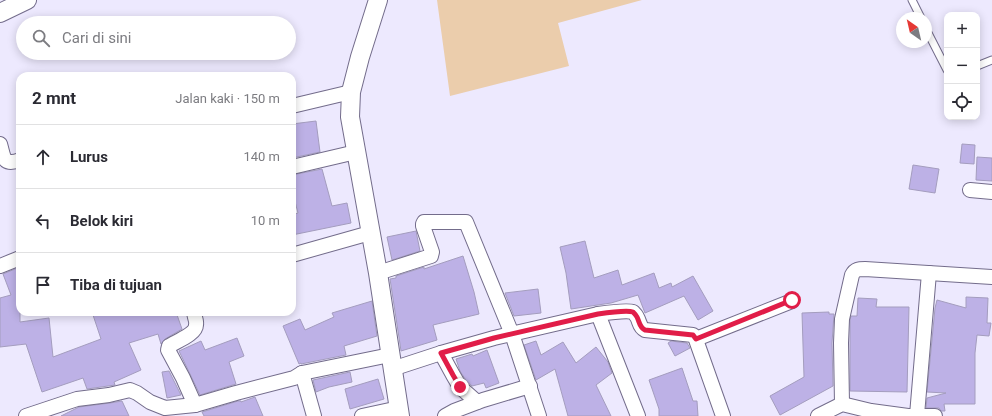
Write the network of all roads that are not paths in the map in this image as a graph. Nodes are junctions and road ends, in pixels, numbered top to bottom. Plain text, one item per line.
1 (26, 0) edge
2 (378, 0) edge
3 (912, 0) edge
4 (2, 8) edge
5 (918, 12) edge
6 (932, 40) edge
7 (992, 60) edge
8 (944, 64) edge
9 (980, 65) edge
10 (351, 92) junction
11 (296, 105) edge
12 (0, 144) edge
13 (356, 152) junction
14 (16, 161) edge
15 (296, 166) edge
16 (970, 190) dead end
17 (992, 192) edge
18 (370, 233) junction
19 (296, 254) edge
20 (16, 260) edge
21 (0, 266) edge
22 (378, 273) junction
23 (929, 273) junction
24 (992, 278) edge
25 (792, 300) dead end
26 (598, 314) junction
27 (195, 316) edge
28 (512, 334) junction
29 (696, 339) junction
30 (441, 353) junction
31 (391, 362) junction
32 (302, 373) junction
33 (530, 386) junction
34 (477, 402) junction
35 (842, 404) junction
36 (195, 405) junction
37 (51, 412) edge
38 (399, 412) edge
39 (917, 415) edge
40 (26, 416) edge
41 (314, 416) edge
42 (362, 416) edge
43 (445, 416) edge
44 (539, 416) edge
45 (638, 416) edge
46 (723, 416) edge
47 (818, 416) edge
48 (935, 416) edge

1 - 4 street
2 - 10 street
3 - 5 lane
6 - 8 lane
7 - 9 lane
10 - 11 street
10 - 13 street
12 - 14 street
13 - 15 street
13 - 18 street
16 - 17 street
18 - 19 street
18 - 22 street
20 - 21 street
22 - 28 street
22 - 31 street
23 - 24 street
23 - 35 street
23 - 39 street
25 - 29 street
26 - 28 street
26 - 29 street
26 - 45 street
27 - 36 street
28 - 30 street
28 - 33 street
29 - 46 street
30 - 31 street
30 - 34 street
31 - 32 street
31 - 38 street
32 - 36 street
32 - 41 street
33 - 34 street
33 - 44 street
34 - 43 street
35 - 39 street
35 - 47 street
36 - 37 street
37 - 40 street
38 - 42 street
39 - 48 street

